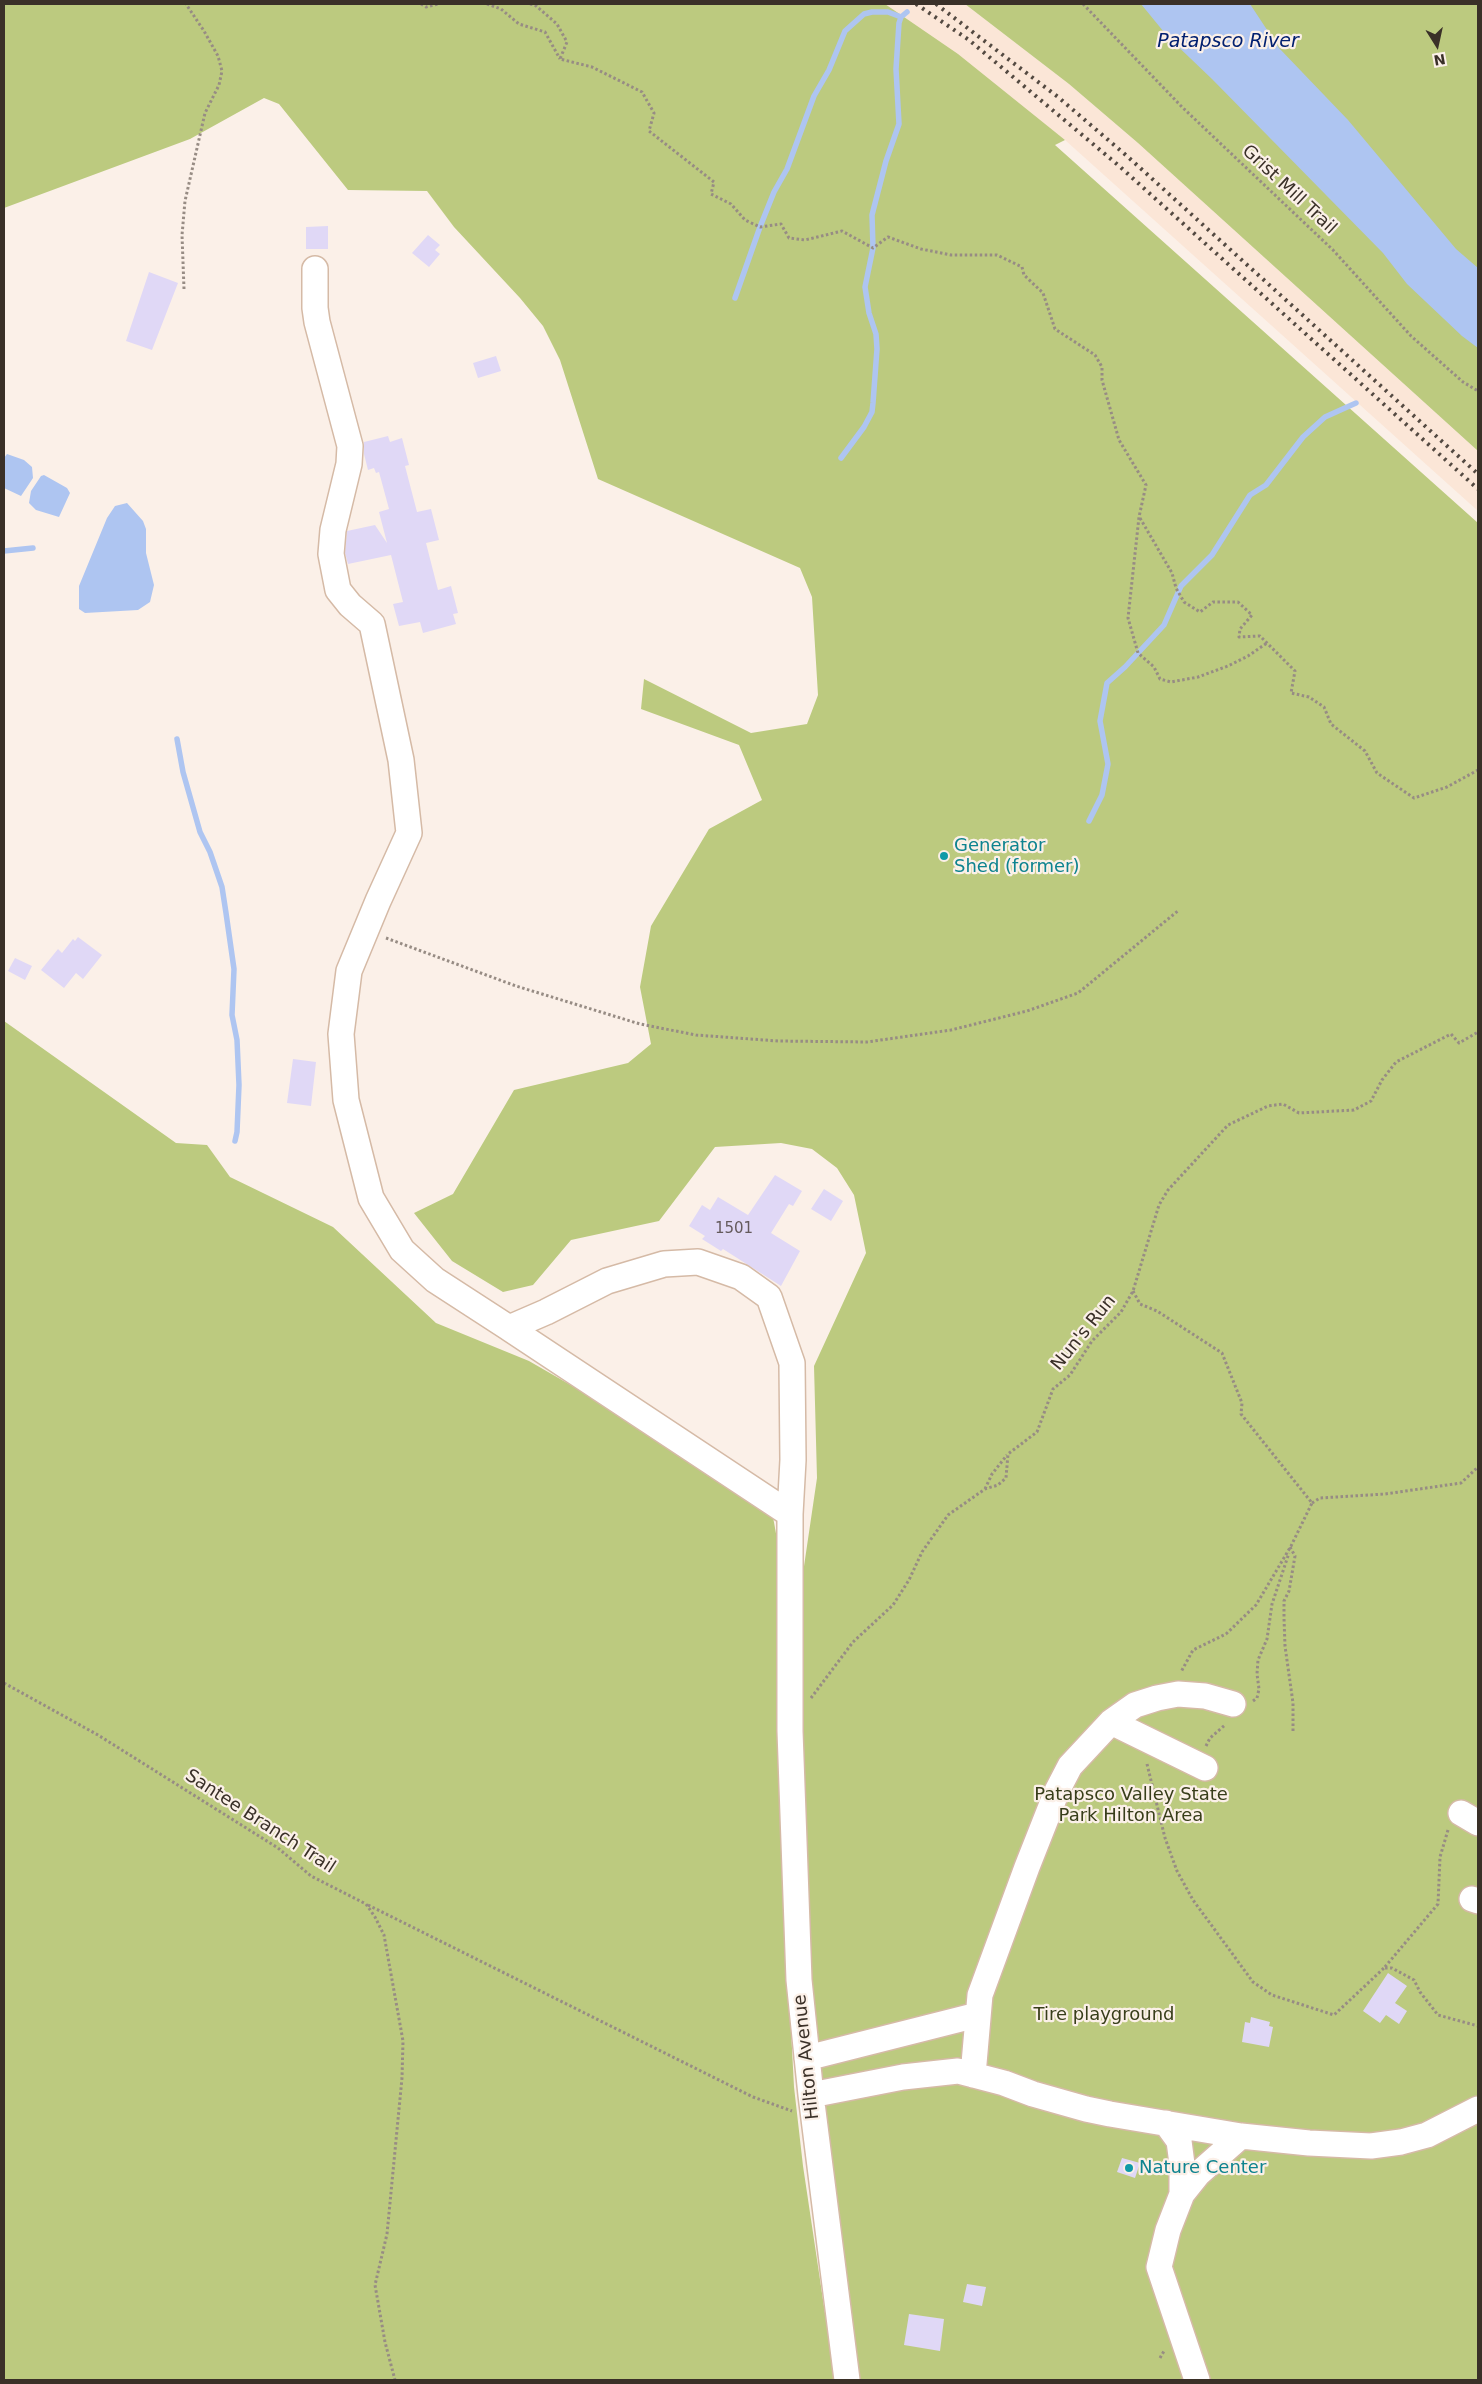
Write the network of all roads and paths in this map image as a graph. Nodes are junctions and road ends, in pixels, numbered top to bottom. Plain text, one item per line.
1 (186, 4) edge
2 (421, 4) edge
3 (438, 4) edge
4 (487, 4) edge
5 (530, 4) edge
6 (1083, 4) edge
7 (560, 59) junction
8 (315, 270) dead end
9 (184, 289) dead end
10 (1478, 391) edge
11 (1139, 517) junction
12 (1266, 642) junction
13 (1478, 770) edge
14 (1179, 910) dead end
15 (366, 931) junction
16 (1478, 1032) edge
17 (1133, 1290) junction
18 (509, 1328) junction
19 (1008, 1454) junction
20 (1478, 1467) edge
21 (985, 1489) junction
22 (1312, 1504) junction
23 (790, 1514) junction
24 (1290, 1546) junction
25 (4, 1683) edge
26 (1178, 1694) junction
27 (790, 1704) junction
28 (1238, 1709) junction
29 (1111, 1722) junction
30 (1293, 1732) dead end
31 (1205, 1757) joint
32 (1145, 1760) dead end
33 (1462, 1821) edge
34 (366, 1904) junction
35 (1384, 1968) junction
36 (977, 2015) junction
37 (1478, 2026) edge
38 (807, 2058) junction
39 (973, 2075) junction
40 (812, 2107) junction
41 (1478, 2109) edge
42 (1166, 2123) junction
43 (1241, 2136) junction
44 (1182, 2194) junction
45 (395, 2380) edge
46 (847, 2380) edge
47 (1197, 2380) edge

1 - 9 path
2 - 3 path
4 - 7 path
5 - 7 path
6 - 10 path, Grist Mill Trail
7 - 11 path
8 - 15 street
11 - 12 path
11 - 12 path
12 - 13 path
14 - 15 path
15 - 18 street
16 - 17 path, Nun's Run
17 - 19 path, Nun's Run
17 - 22 path
18 - 23 street
18 - 23 street, Hilton Avenue
19 - 21 path, Nun's Run
19 - 21 path
20 - 22 path
21 - 27 path
22 - 24 path
23 - 27 street, Hilton Avenue
24 - 26 path
24 - 28 path
24 - 30 path
25 - 34 path, Santee Branch Trail
26 - 28 street
26 - 29 street
27 - 38 street, Hilton Avenue
28 - 31 path
29 - 31 street
29 - 36 street
32 - 35 path
33 - 35 path
34 - 40 path, Santee Branch Trail
34 - 45 path
35 - 37 path
36 - 38 street
36 - 39 street
38 - 40 street, Hilton Avenue
39 - 40 street
39 - 42 street
40 - 46 street, Hilton Avenue
41 - 43 street
42 - 43 street
42 - 44 street
43 - 44 street
44 - 47 street

